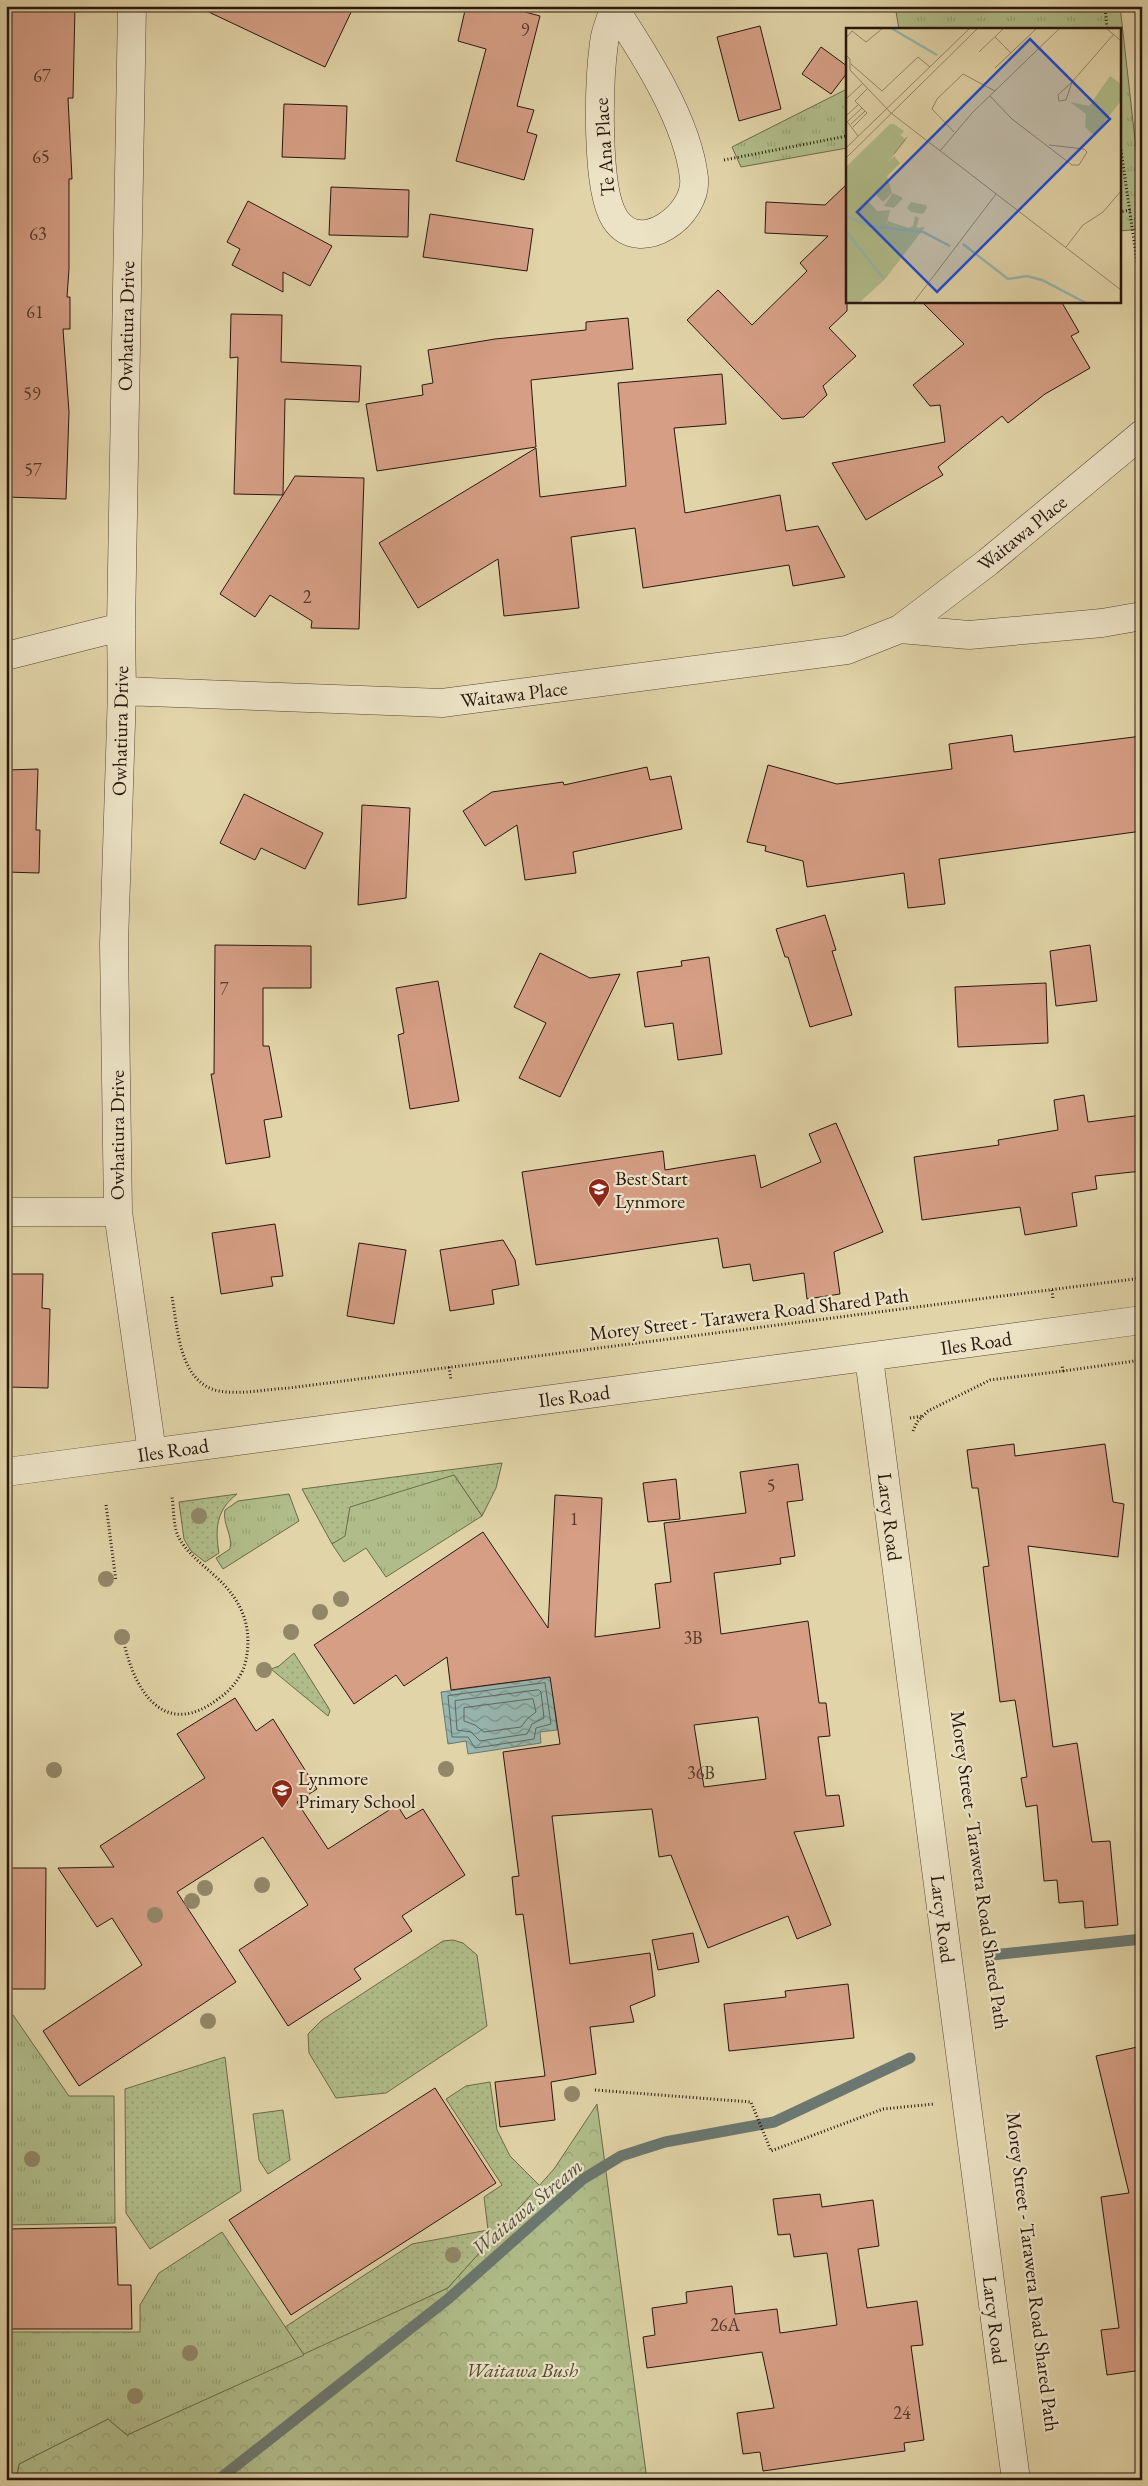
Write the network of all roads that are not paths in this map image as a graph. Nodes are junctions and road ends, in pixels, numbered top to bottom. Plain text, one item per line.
1 (132, 6) edge
2 (614, 7) edge
3 (1142, 434) edge
4 (1142, 616) edge
5 (121, 627) junction
6 (900, 629) junction
7 (6, 656) edge
8 (122, 691) junction
9 (6, 1212) edge
10 (118, 1212) junction
11 (1142, 1320) edge
12 (869, 1358) junction
13 (152, 1452) junction
14 (6, 1472) edge
15 (1016, 2480) edge

1 - 5 street, Owhatiura Drive
2 - 2 street, Te Ana Place
3 - 6 street, Waitawa Place
4 - 6 street, Waitawa Place
5 - 7 street
5 - 8 street, Owhatiura Drive
6 - 8 street, Waitawa Place
8 - 10 street, Owhatiura Drive
9 - 10 street
10 - 13 street, Owhatiura Drive
11 - 12 street, Iles Road
12 - 13 street, Iles Road
12 - 15 street, Larcy Road
13 - 14 street, Iles Road

